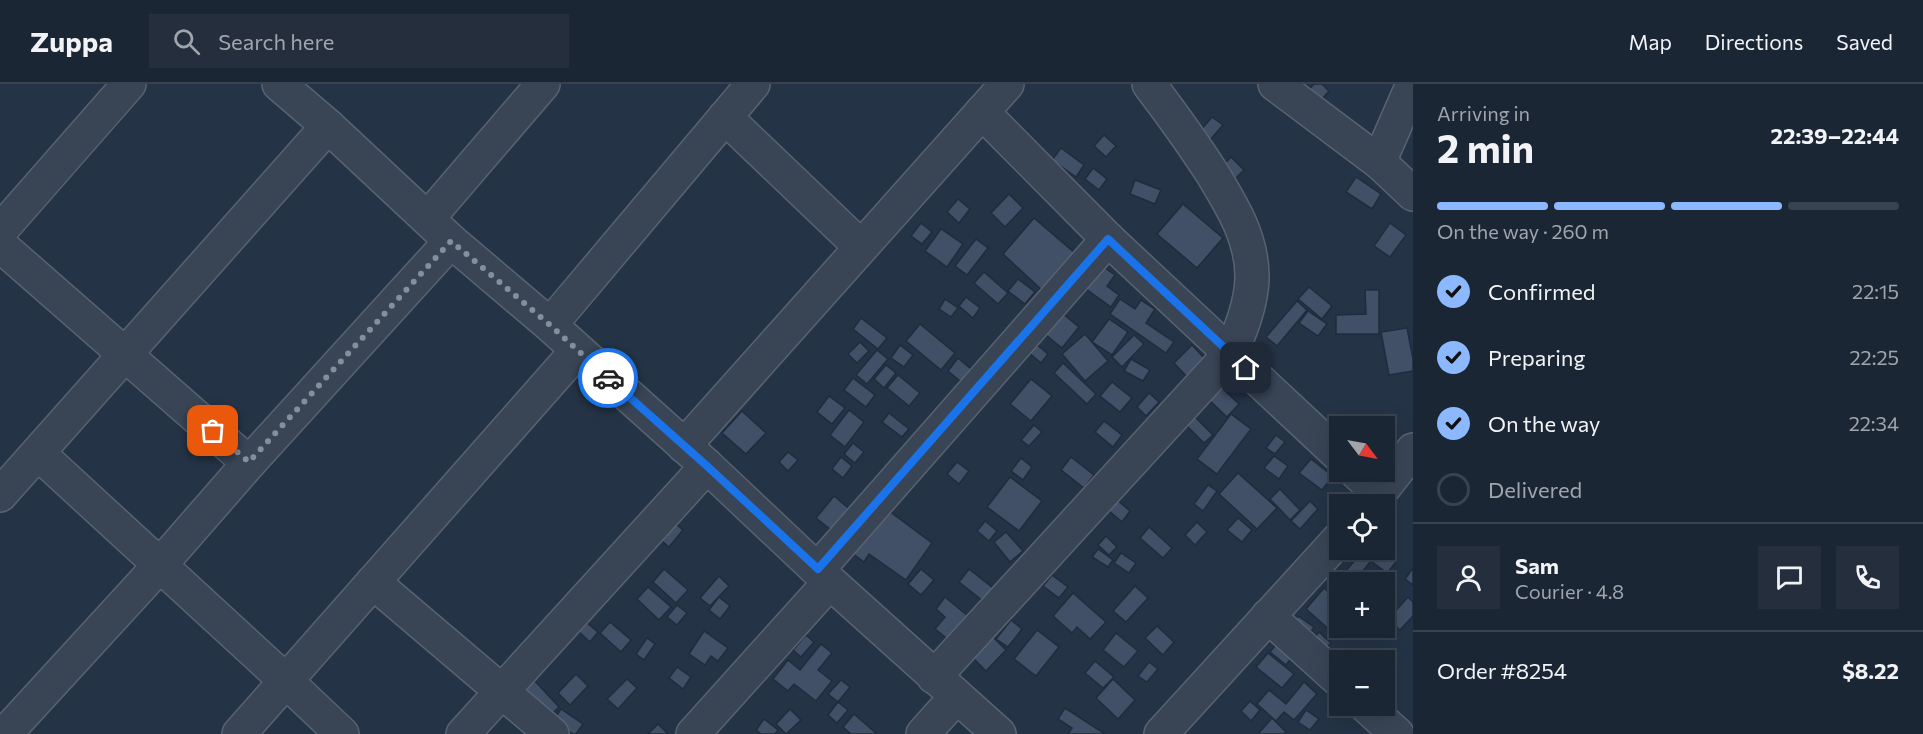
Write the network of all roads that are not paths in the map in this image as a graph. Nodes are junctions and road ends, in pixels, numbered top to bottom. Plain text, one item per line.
1 (129, 84) edge
2 (543, 84) edge
3 (753, 84) edge
4 (1007, 84) edge
5 (1149, 84) edge
6 (1275, 84) edge
7 (1413, 84) edge
8 (301, 91) edge
9 (982, 112) junction
10 (724, 117) junction
11 (328, 126) junction
12 (1378, 162) junction
13 (1413, 194) edge
14 (428, 218) junction
15 (0, 231) edge
16 (1108, 239) junction
17 (451, 241) junction
18 (0, 245) edge
19 (861, 247) junction
20 (550, 325) junction
21 (577, 351) junction
22 (125, 353) junction
23 (1231, 353) junction
24 (1329, 446) edge
25 (1413, 450) edge
26 (38, 453) junction
27 (696, 456) junction
28 (249, 462) junction
29 (1379, 494) edge
30 (0, 495) edge
31 (1329, 550) edge
32 (160, 565) junction
33 (824, 576) junction
34 (373, 582) junction
35 (1268, 616) junction
36 (1329, 671) edge
37 (286, 681) junction
38 (945, 687) junction
39 (501, 691) junction
40 (1378, 716) edge
41 (1413, 719) edge
42 (5, 734) edge
43 (239, 734) edge
44 (342, 734) edge
45 (463, 734) edge
46 (552, 734) edge
47 (693, 734) edge
48 (923, 734) edge
49 (999, 734) edge
50 (1161, 734) edge
51 (1398, 734) edge

1 - 15 street
2 - 14 street
3 - 10 street
4 - 9 street
5 - 23 street
6 - 12 street
7 - 12 street
8 - 11 street
9 - 16 street
9 - 19 street
10 - 19 street
10 - 20 street
11 - 14 street
11 - 22 street
12 - 13 street
14 - 17 street
16 - 23 street
16 - 33 street
17 - 20 street
17 - 28 street
18 - 22 street
19 - 27 street
20 - 21 street
21 - 27 street
21 - 34 street
22 - 26 street
22 - 28 street
23 - 24 street
23 - 38 street
25 - 29 street
26 - 30 street
26 - 32 street
27 - 33 street
27 - 39 street
28 - 32 street
31 - 35 street
32 - 37 street
32 - 42 street
33 - 38 street
33 - 47 street
34 - 37 street
34 - 39 street
35 - 36 street
35 - 50 street
37 - 43 street
37 - 44 street
38 - 48 street
38 - 49 street
39 - 45 street
39 - 46 street
40 - 51 street
41 - 51 street

